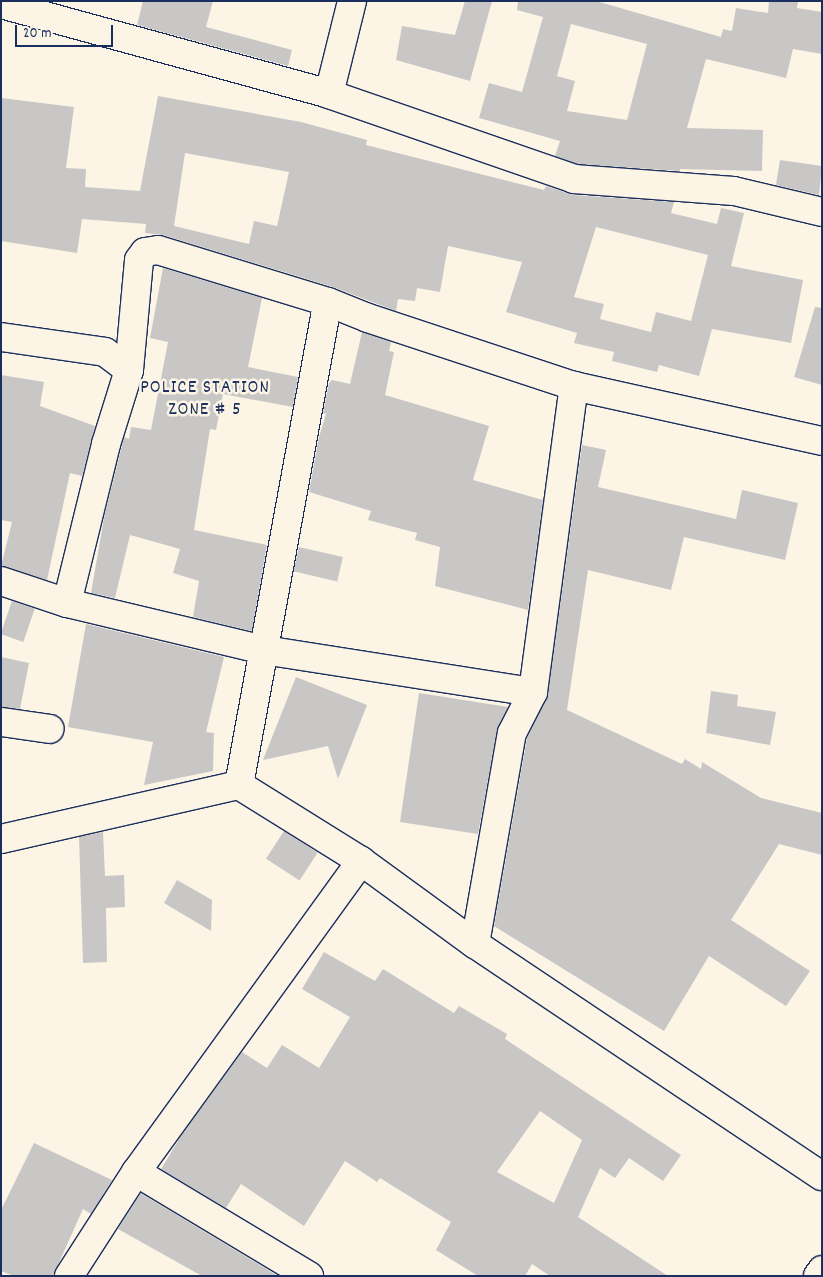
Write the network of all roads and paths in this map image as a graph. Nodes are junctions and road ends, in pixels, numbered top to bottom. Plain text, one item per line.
1 (352, 1) edge
2 (1, 4) edge
3 (329, 94) junction
4 (822, 212) edge
5 (328, 302) junction
6 (1, 336) edge
7 (129, 370) junction
8 (574, 386) junction
9 (822, 441) edge
10 (1, 581) edge
11 (67, 603) junction
12 (264, 650) junction
13 (533, 692) junction
14 (1, 722) edge
15 (50, 729) dead end
16 (239, 785) junction
17 (1, 840) edge
18 (361, 861) junction
19 (476, 944) junction
20 (136, 1172) junction
21 (822, 1176) edge
22 (822, 1270) edge
23 (68, 1276) edge
24 (309, 1276) edge
25 (818, 1276) edge

1 - 3 street
2 - 3 street
3 - 4 street
5 - 7 street
5 - 8 street
5 - 12 street
6 - 7 street
7 - 11 street
8 - 9 street
8 - 13 street
10 - 11 street
11 - 12 street
12 - 13 street
12 - 16 street
13 - 19 street
14 - 15 street
16 - 17 street
16 - 18 street
18 - 19 street
18 - 20 street
19 - 21 street
20 - 23 street
20 - 24 street
22 - 25 street

